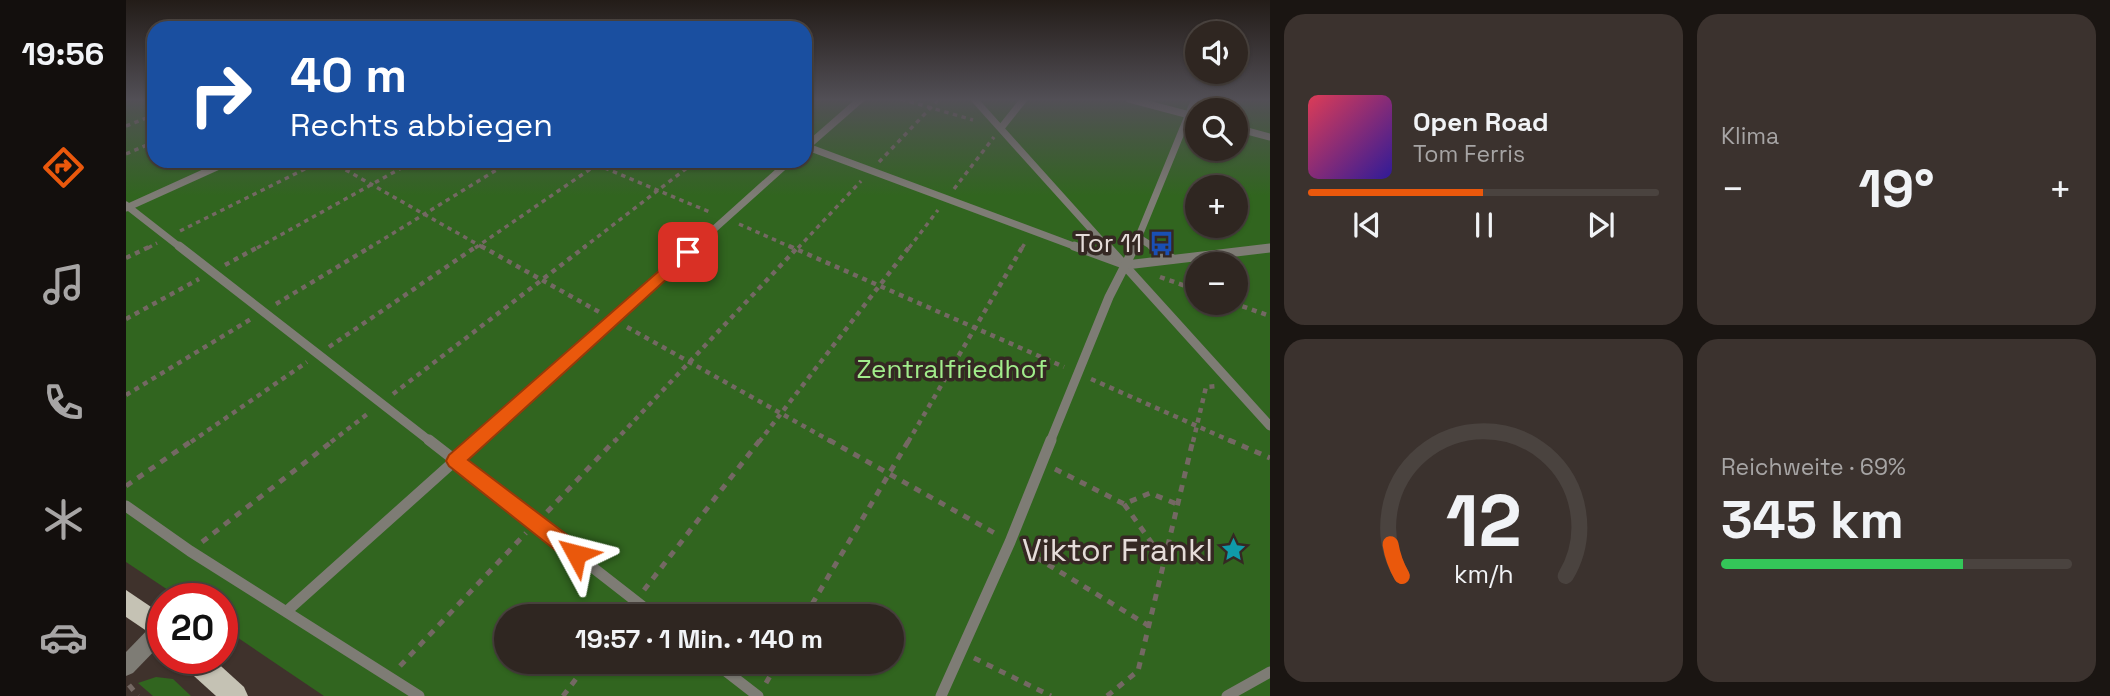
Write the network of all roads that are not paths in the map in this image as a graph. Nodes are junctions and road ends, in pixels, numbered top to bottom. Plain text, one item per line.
1 (1004, 131) edge
2 (1182, 131) edge
3 (1249, 131) edge
4 (1270, 137) edge
5 (812, 150) edge
6 (214, 168) edge
7 (782, 168) edge
8 (127, 207) edge
9 (1139, 238) junction
10 (1270, 248) edge
11 (1173, 259) junction
12 (1126, 265) junction
13 (1270, 426) edge
14 (455, 461) junction
15 (126, 506) edge
16 (126, 602) edge
17 (640, 604) edge
18 (287, 611) junction
19 (147, 618) edge
20 (147, 645) edge
21 (126, 666) edge
22 (1270, 673) edge
23 (211, 674) edge
24 (730, 674) edge
25 (235, 696) edge
26 (419, 696) edge
27 (758, 696) edge
28 (941, 696) edge
29 (1227, 696) edge

1 - 12 lane
2 - 9 lane
3 - 4 lane
5 - 12 lane
6 - 8 lane
7 - 14 lane
8 - 14 lane
9 - 11 lane
9 - 12 lane
10 - 11 lane
11 - 12 lane
12 - 13 lane
12 - 28 lane
14 - 17 lane
14 - 18 lane
15 - 18 lane
16 - 19 main road
18 - 26 lane
20 - 21 street
22 - 29 lane
23 - 25 main road
24 - 27 lane

